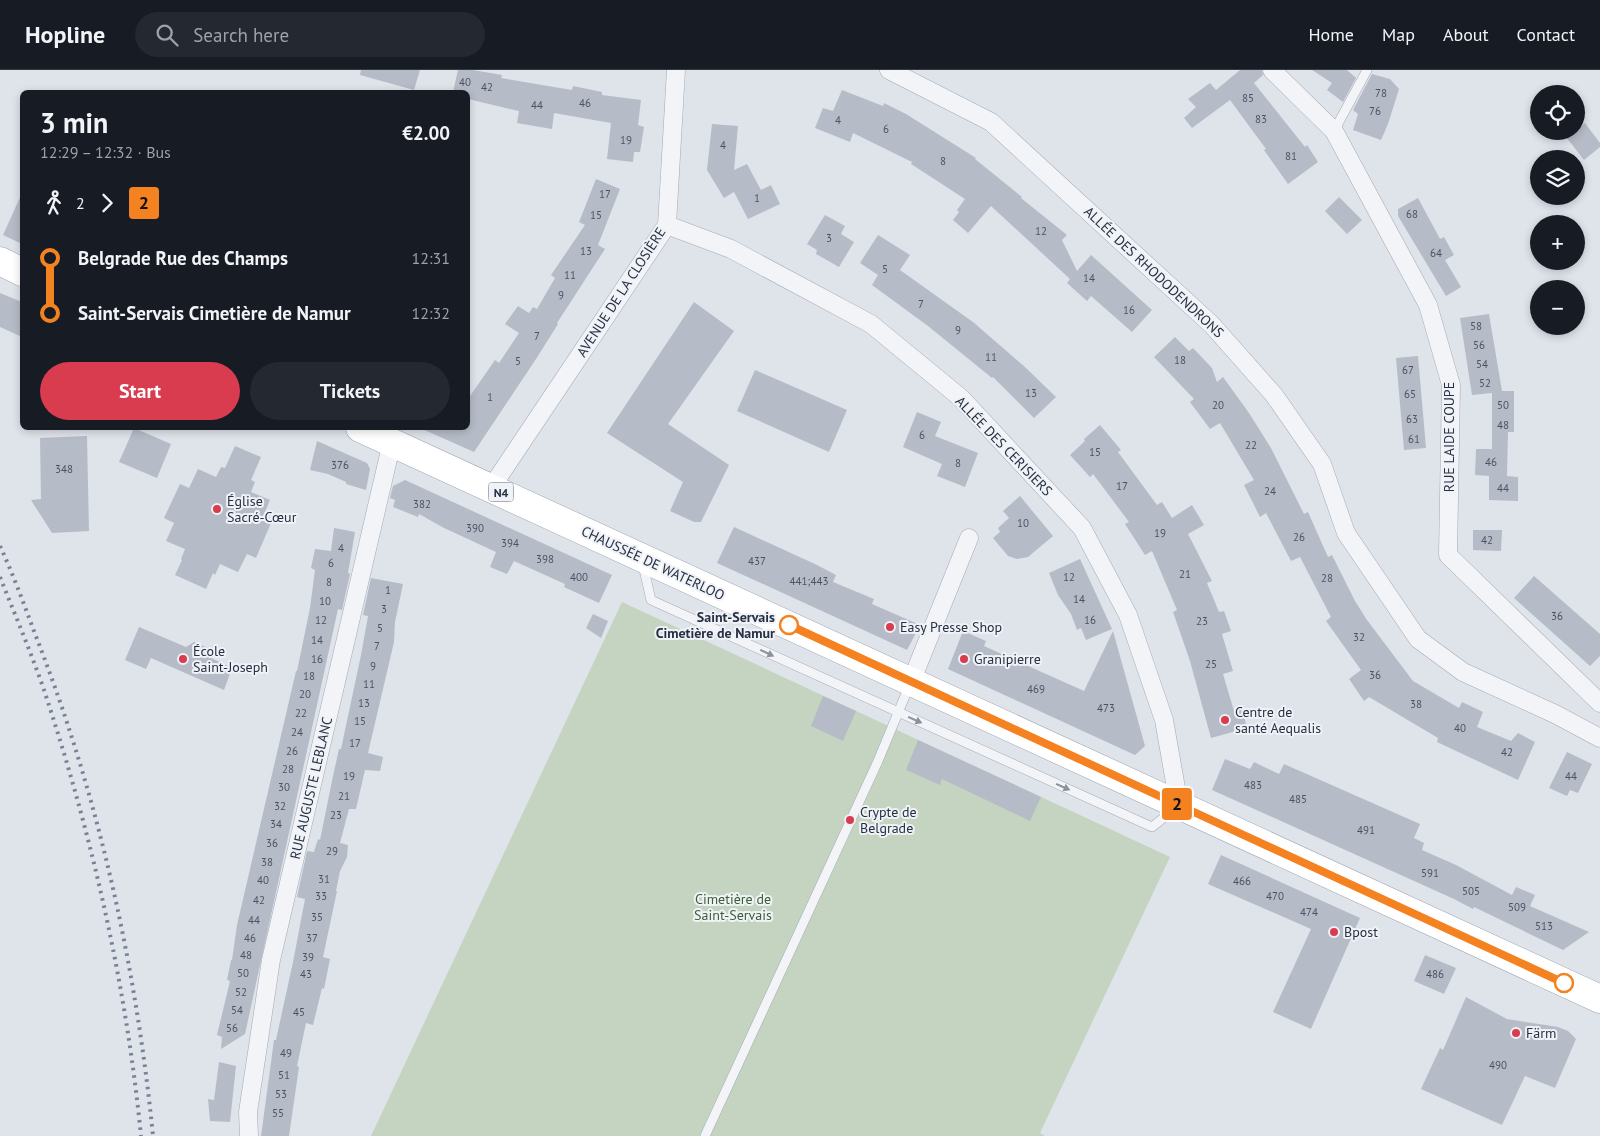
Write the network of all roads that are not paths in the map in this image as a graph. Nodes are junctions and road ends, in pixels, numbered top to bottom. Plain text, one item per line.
1 (676, 70) edge
2 (890, 70) edge
3 (1272, 70) edge
4 (1368, 70) edge
5 (1334, 131) junction
6 (666, 225) junction
7 (0, 262) edge
8 (20, 271) edge
9 (365, 430) edge
10 (392, 442) junction
11 (491, 488) junction
12 (969, 538) dead end
13 (641, 557) junction
14 (911, 682) junction
15 (1600, 703) edge
16 (898, 713) junction
17 (1600, 738) edge
18 (1179, 805) junction
19 (1600, 1000) edge
20 (249, 1136) edge
21 (705, 1136) edge

1 - 6 street, AVENUE DE LA CLOSIÈRE
2 - 17 street, ALLÉE DES RHODODENDRONS
3 - 5 street, RUE LAIDE COUPE
4 - 5 lane
5 - 15 street, RUE LAIDE COUPE
6 - 11 street, AVENUE DE LA CLOSIÈRE
6 - 18 street, ALLÉE DES CERISIERS
7 - 8 main road
9 - 10 main road, CHAUSSÉE DE WATERLOO / N4
10 - 11 main road, CHAUSSÉE DE WATERLOO / N4
10 - 20 street, RUE AUGUSTE LEBLANC
11 - 13 main road, CHAUSSÉE DE WATERLOO / N4
12 - 14 street
13 - 14 main road, CHAUSSÉE DE WATERLOO / N4
13 -> 16 lane
14 - 16 lane
14 - 18 main road, CHAUSSÉE DE WATERLOO / N4
16 -> 18 lane
16 - 21 lane
18 - 19 main road, CHAUSSÉE DE WATERLOO / N4

